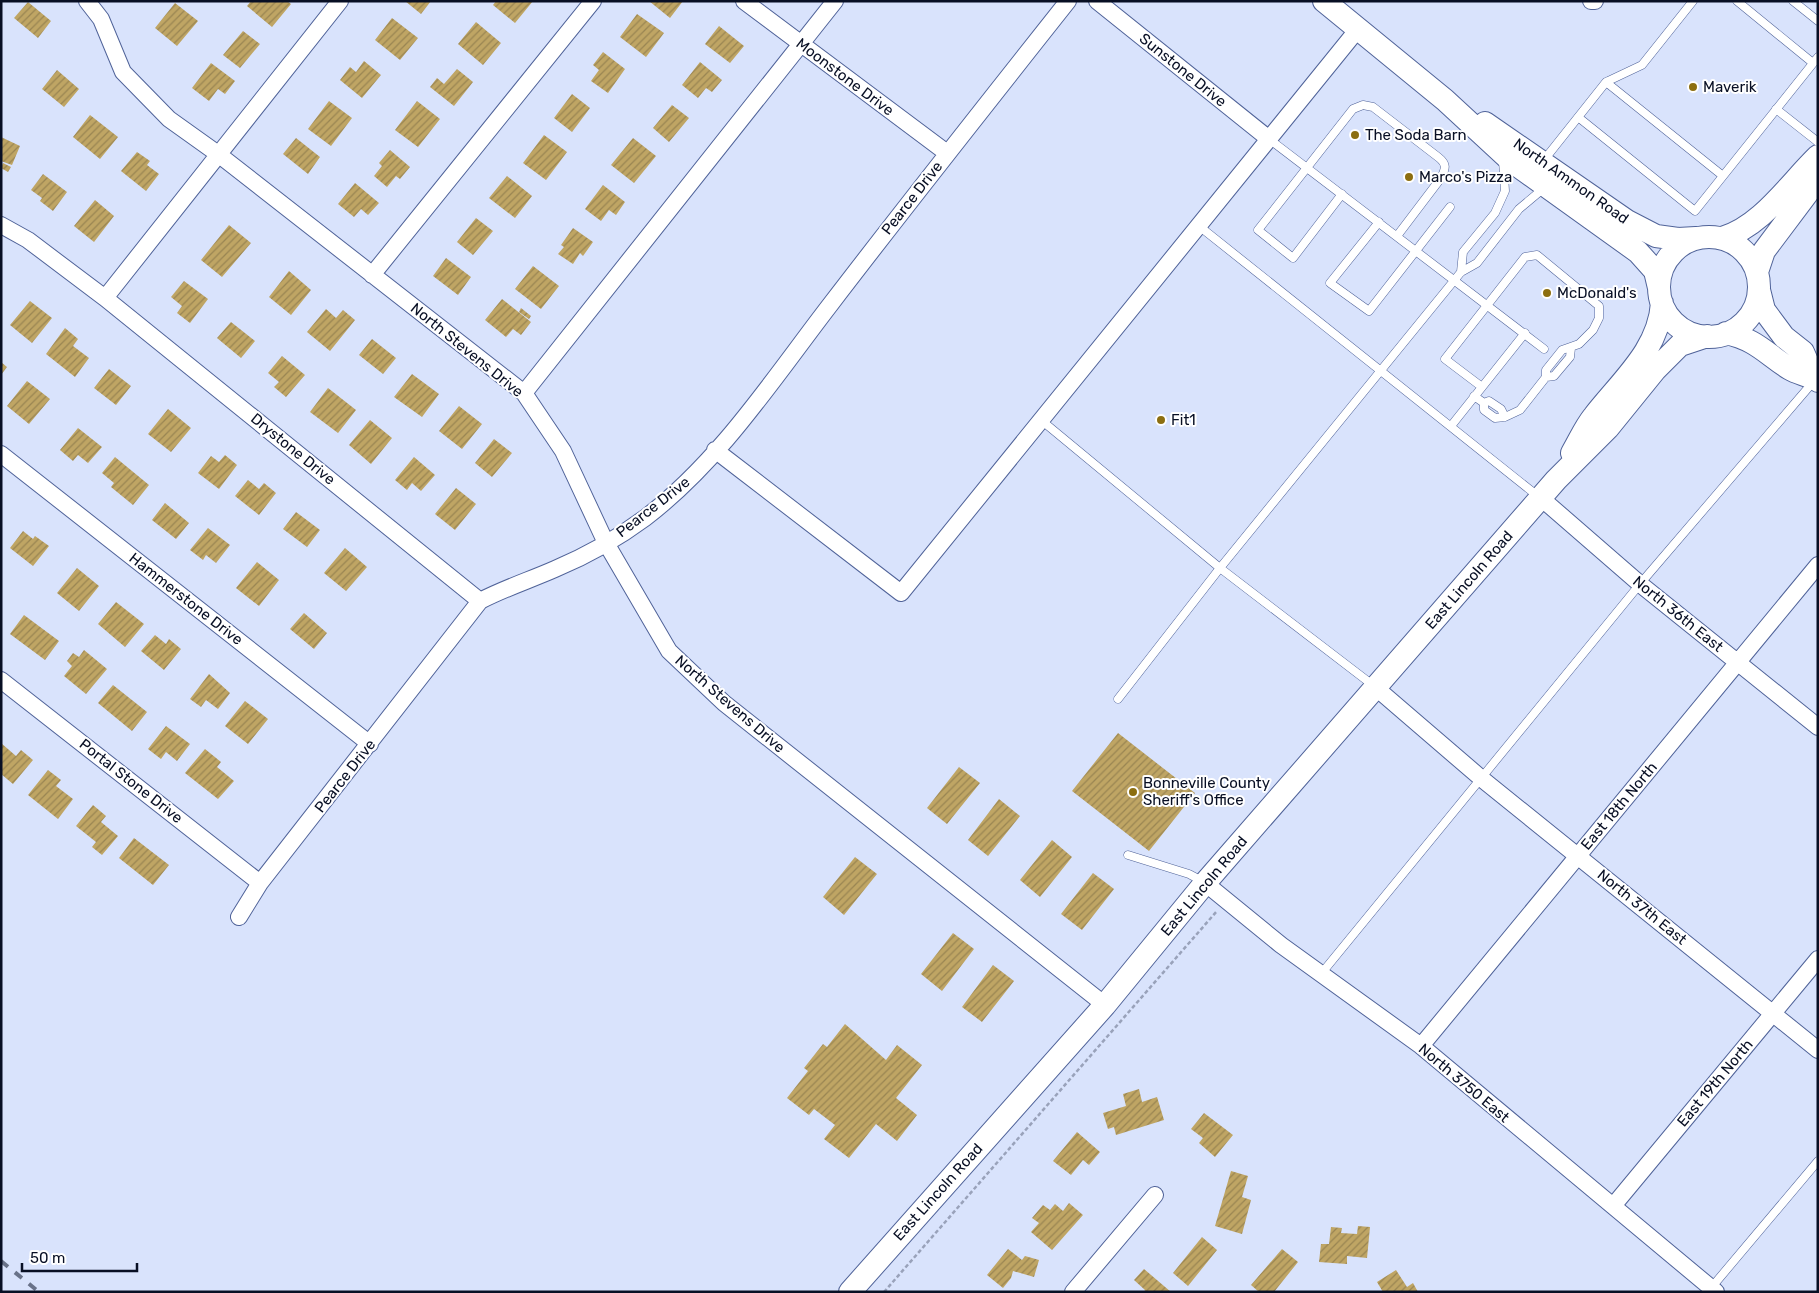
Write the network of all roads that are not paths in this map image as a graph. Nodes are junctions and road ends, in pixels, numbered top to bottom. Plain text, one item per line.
1 (87, 1) edge
2 (340, 1) edge
3 (593, 1) edge
4 (744, 1) edge
5 (835, 1) edge
6 (1068, 1) edge
7 (1098, 1) edge
8 (1324, 1) edge
9 (1693, 1) edge
10 (1736, 1) edge
11 (1793, 1) edge
12 (1818, 21) edge
13 (1358, 29) junction
14 (801, 44) junction
15 (1816, 60) edge
16 (1606, 82) junction
17 (1445, 100) junction
18 (1776, 109) junction
19 (1578, 117) junction
20 (1269, 139) junction
21 (1818, 142) edge
22 (947, 153) junction
23 (1502, 153) junction
24 (218, 154) junction
25 (1818, 156) edge
26 (1542, 163) junction
27 (1308, 168) junction
28 (1723, 176) junction
29 (1818, 179) edge
30 (1546, 187) junction
31 (1342, 194) junction
32 (1450, 207) dead end
33 (1379, 222) junction
34 (1, 225) edge
35 (1199, 226) junction
36 (1398, 236) junction
37 (1712, 238) junction
38 (1417, 250) junction
39 (1461, 272) junction
40 (372, 275) junction
41 (1455, 279) junction
42 (1758, 281) junction
43 (1661, 295) junction
44 (105, 298) junction
45 (1487, 304) junction
46 (1525, 333) junction
47 (1716, 335) junction
48 (1544, 349) dead end
49 (1382, 369) junction
50 (1816, 380) edge
51 (1482, 387) junction
52 (524, 393) junction
53 (1474, 396) junction
54 (1041, 420) junction
55 (1451, 426) junction
56 (715, 450) junction
57 (1, 454) edge
58 (1556, 480) junction
59 (1541, 498) junction
60 (606, 543) junction
61 (1818, 565) edge
62 (1220, 568) junction
63 (1640, 584) junction
64 (480, 601) junction
65 (1738, 662) junction
66 (1, 680) edge
67 (1375, 687) junction
68 (1118, 700) dead end
69 (1818, 727) edge
70 (370, 744) junction
71 (1482, 779) junction
72 (1128, 855) dead end
73 (1578, 855) junction
74 (260, 883) junction
75 (1205, 883) junction
76 (239, 917) dead end
77 (1818, 959) edge
78 (1321, 974) junction
79 (1105, 1005) junction
80 (1773, 1014) junction
81 (1421, 1046) junction
82 (1818, 1050) edge
83 (1818, 1161) edge
84 (1155, 1195) dead end
85 (1613, 1206) junction
86 (1714, 1290) edge
87 (850, 1292) edge
88 (1073, 1292) edge

1 - 24 street, North Stevens Drive
2 - 24 street
3 - 40 street
4 - 14 street, Moonstone Drive
5 - 14 street
6 - 22 street, Pearce Drive
7 - 20 street, Sunstone Drive
8 - 13 main road, North Ammon Road
9 - 16 lane
10 - 15 lane
11 - 12 lane
13 - 17 main road, North Ammon Road
13 - 20 street
14 - 22 street, Moonstone Drive
14 - 52 street
15 - 18 lane
16 - 19 lane
16 - 28 lane
17 - 23 main road, North Ammon Road
17 - 26 main road, North Ammon Road
18 - 21 lane
18 - 28 lane
19 - 26 lane
19 - 28 lane
20 - 27 lane
20 - 35 street
22 - 56 street, Pearce Drive
23 - 30 main road, North Ammon Road
23 - 39 lane
24 - 40 street, North Stevens Drive
24 - 44 street
25 - 37 main road
26 - 37 main road, North Ammon Road
27 - 31 lane
27 - 31 lane
27 - 36 lane
29 - 42 main road
30 - 39 lane
30 - 43 main road, North Ammon Road
31 - 33 lane
32 - 38 lane
33 - 36 lane
33 - 38 lane
34 - 44 street, Drystone Drive
35 - 49 lane
35 - 54 street
36 - 38 lane
37 - 42 main road
37 - 43 main road
38 - 41 lane
39 - 41 lane
40 - 52 street, North Stevens Drive
41 - 45 lane
41 - 49 lane
42 - 47 main road
42 - 50 main road
43 - 47 main road
43 - 58 main road, East Lincoln Road
44 - 64 street, Drystone Drive
45 - 46 lane
45 - 51 lane
45 - 53 lane
46 - 48 lane
46 - 51 lane
47 - 50 main road
47 - 58 main road, East Lincoln Road
49 - 55 lane
49 - 62 lane
50 - 63 lane
51 - 53 lane
52 - 60 street, North Stevens Drive
53 - 55 lane
54 - 56 street
54 - 62 lane
55 - 59 lane
56 - 60 street, Pearce Drive
57 - 70 street, Hammerstone Drive
58 - 59 main road, East Lincoln Road
59 - 63 street, North 36th East
59 - 67 main road, East Lincoln Road
60 - 64 street, Pearce Drive
60 - 79 street, North Stevens Drive
61 - 65 street, East 18th North
62 - 67 lane
62 - 68 lane
63 - 65 street, North 36th East
63 - 71 lane
64 - 70 street, Pearce Drive
65 - 69 street, North 36th East
65 - 73 street, East 18th North
66 - 74 street, Portal Stone Drive
67 - 71 street, North 37th East
67 - 75 main road, East Lincoln Road
70 - 74 street, Pearce Drive
71 - 73 street, North 37th East
71 - 78 lane
72 - 75 lane
73 - 80 street, North 37th East
73 - 81 street, East 18th North
74 - 76 street, Pearce Drive
75 - 78 street, North 3750 East
75 - 79 main road, East Lincoln Road
77 - 80 street, East 19th North
78 - 81 street, North 3750 East
79 - 87 main road, East Lincoln Road
80 - 82 street, North 37th East
80 - 85 street, East 19th North
81 - 85 street, North 3750 East
83 - 86 lane
84 - 88 street
85 - 86 street, North 3750 East

